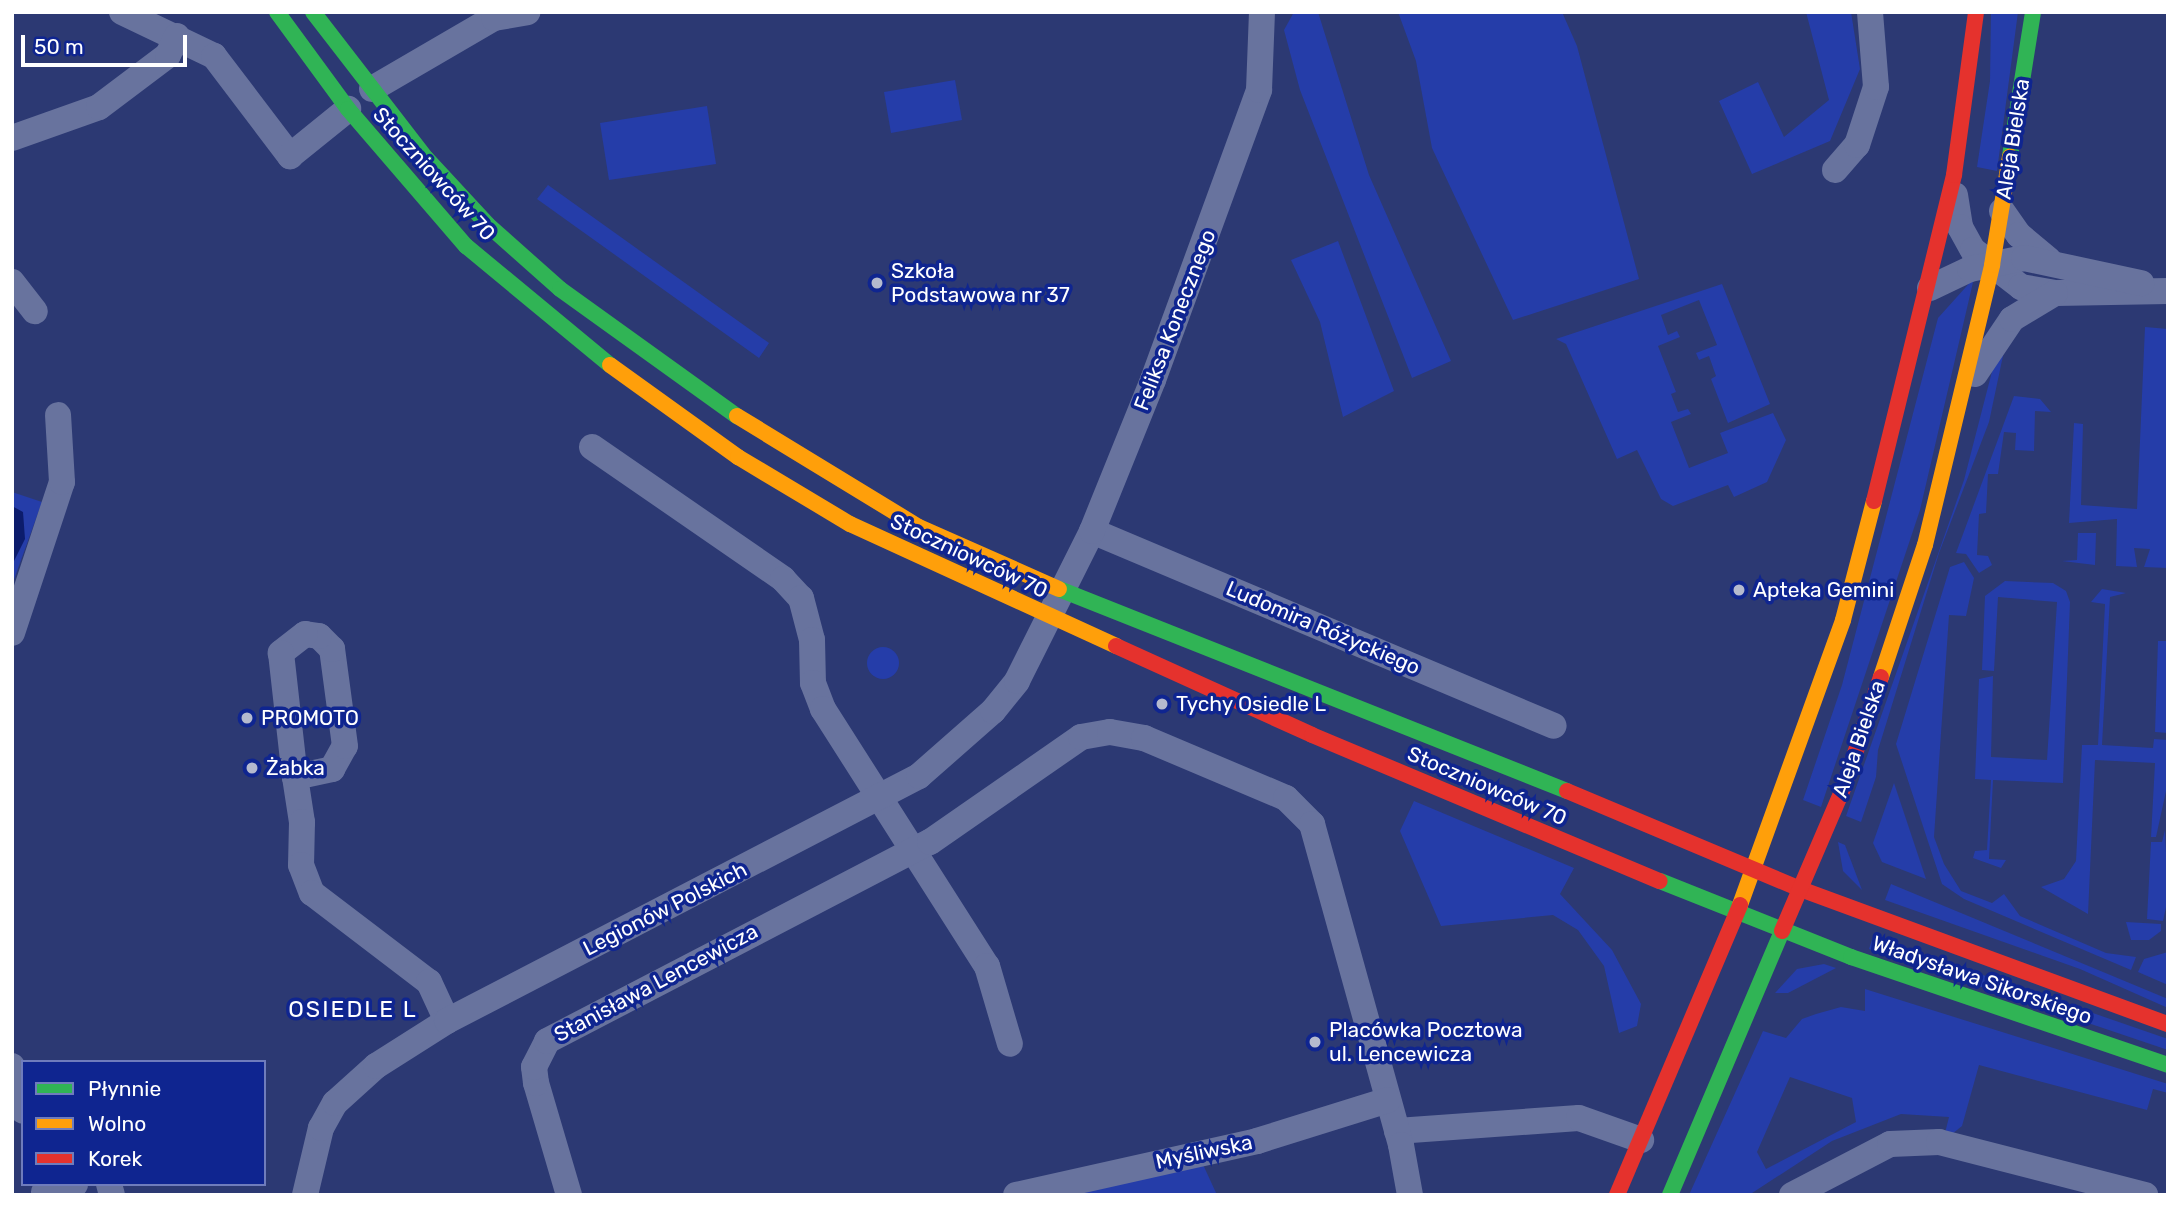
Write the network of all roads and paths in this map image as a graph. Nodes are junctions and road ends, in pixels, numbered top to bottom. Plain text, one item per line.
1 (122, 12) edge
2 (277, 12) edge
3 (313, 12) edge
4 (526, 12) edge
5 (1262, 12) edge
6 (1870, 12) edge
7 (1976, 12) edge
8 (2033, 12) edge
9 (177, 36) junction
10 (372, 89) junction
11 (348, 109) junction
12 (12, 138) edge
13 (1835, 170) dead end
14 (1954, 175) junction
15 (2002, 211) junction
16 (2049, 260) junction
17 (1992, 265) junction
18 (12, 282) edge
19 (1930, 288) junction
20 (2168, 290) edge
21 (2055, 293) junction
22 (35, 311) dead end
23 (1964, 393) junction
24 (58, 415) dead end
25 (592, 447) dead end
26 (1092, 531) junction
27 (1060, 591) junction
28 (1050, 617) junction
29 (12, 633) edge
30 (1553, 726) dead end
31 (295, 777) junction
32 (883, 796) junction
33 (910, 852) junction
34 (1755, 869) junction
35 (1803, 890) junction
36 (1737, 912) junction
37 (1784, 931) junction
38 (447, 1021) junction
39 (2168, 1024) edge
40 (1010, 1044) dead end
41 (2168, 1065) edge
42 (12, 1066) edge
43 (1388, 1100) junction
44 (19, 1106) edge
45 (1397, 1131) junction
46 (1641, 1140) junction
47 (65, 1186) edge
48 (44, 1190) edge
49 (306, 1194) edge
50 (569, 1195) edge
51 (1016, 1195) edge
52 (1410, 1195) edge
53 (1617, 1195) edge
54 (1670, 1195) edge
55 (1792, 1195) edge
56 (2145, 1195) edge

1 - 9 street
2 - 11 street, Stoczniowców 70
3 - 10 street, Stoczniowców 70
4 - 10 street
5 - 26 street, Feliksa Konecznego
6 - 13 street
7 - 14 street
8 - 15 street, Aleja Bielska
9 - 11 street
9 - 12 street
10 - 27 street, Stoczniowców 70
11 - 28 street, Stoczniowców 70
14 - 17 street
14 - 19 street
15 - 16 street
15 - 17 street, Aleja Bielska
16 - 17 street
16 - 20 street
17 - 19 street
17 - 21 street
17 - 23 street, Aleja Bielska
18 - 22 street
19 - 34 street
20 - 21 street
21 - 23 street
23 - 35 street, Aleja Bielska
24 - 29 street
25 - 32 street
26 - 27 street, Feliksa Konecznego
26 - 30 street, Ludomira Różyckiego
27 - 28 street, Feliksa Konecznego
27 - 34 street, Stoczniowców 70
28 - 32 street, Legionów Polskich
28 - 36 street, Stoczniowców 70
31 - 31 street
31 - 38 street
32 - 33 street
32 - 38 street, Legionów Polskich
33 - 40 street
33 - 43 street, Stanisława Lencewicza
33 - 50 street, Stanisława Lencewicza
34 - 35 street, Stoczniowców 70
34 - 36 street
35 - 37 street, Aleja Bielska
35 - 39 street, Władysława Sikorskiego
36 - 37 street, Stoczniowców 70
36 - 46 street
37 - 41 street, Władysława Sikorskiego
37 - 54 street, Aleja Bielska
38 - 49 street, Legionów Polskich
42 - 44 street
43 - 45 street, Stanisława Lencewicza
43 - 51 street, Myśliwska
45 - 46 street
45 - 52 street, Stanisława Lencewicza
46 - 53 street
47 - 48 street
55 - 56 street

